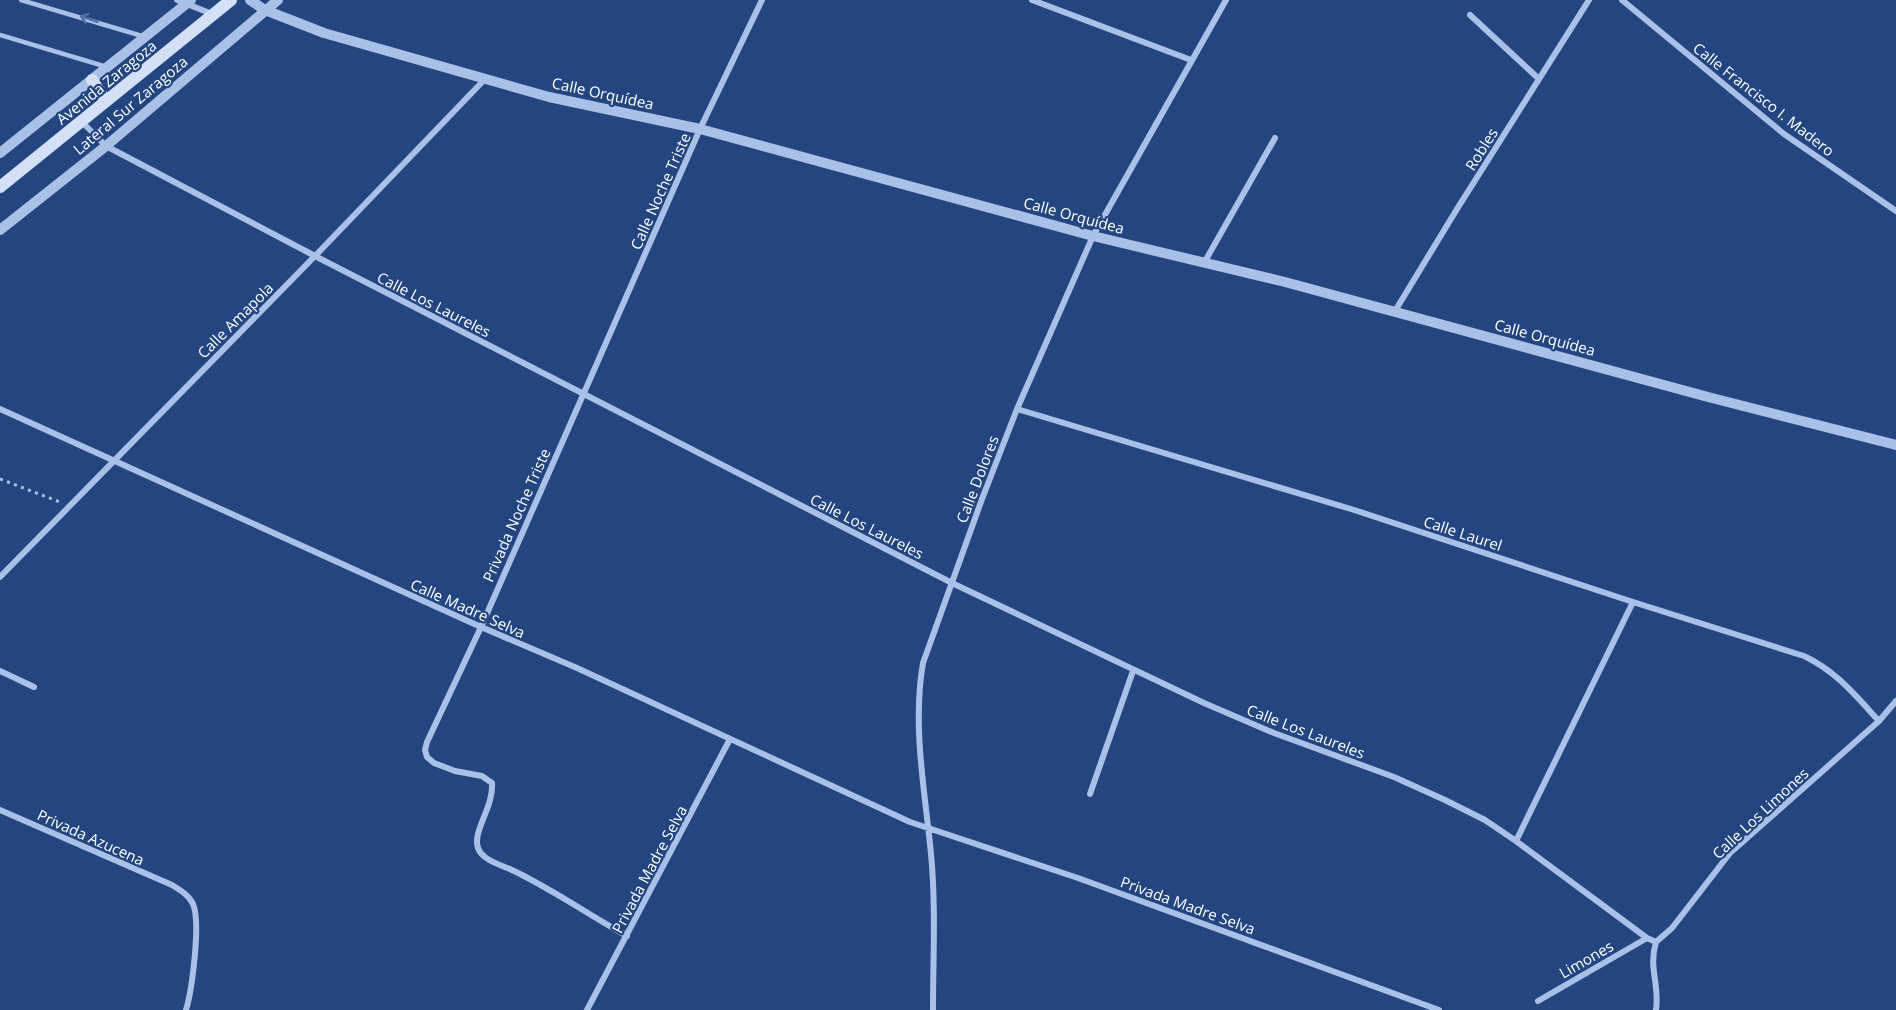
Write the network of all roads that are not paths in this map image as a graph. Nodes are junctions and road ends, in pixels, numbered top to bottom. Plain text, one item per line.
1 (21, 0) edge
2 (231, 0) edge
3 (250, 0) edge
4 (278, 0) edge
5 (762, 0) edge
6 (1032, 0) edge
7 (1226, 0) edge
8 (1589, 0) edge
9 (1622, 0) edge
10 (185, 1) edge
11 (265, 10) junction
12 (213, 15) junction
13 (1470, 15) dead end
14 (0, 35) edge
15 (145, 37) junction
16 (1191, 60) junction
17 (107, 67) junction
18 (486, 78) junction
19 (1539, 79) junction
20 (92, 80) junction
21 (106, 101) junction
22 (81, 121) junction
23 (700, 129) junction
24 (1275, 138) dead end
25 (106, 147) junction
26 (0, 153) edge
27 (0, 187) edge
28 (1896, 211) edge
29 (0, 230) edge
30 (1092, 236) junction
31 (315, 256) junction
32 (1204, 263) junction
33 (1395, 311) junction
34 (583, 394) junction
35 (0, 409) edge
36 (1017, 409) junction
37 (1896, 445) edge
38 (114, 460) junction
39 (0, 577) edge
40 (952, 583) junction
41 (1634, 602) junction
42 (480, 627) junction
43 (0, 671) edge
44 (1133, 671) junction
45 (34, 687) dead end
46 (1896, 701) edge
47 (1879, 721) junction
48 (730, 739) junction
49 (1090, 794) dead end
50 (0, 810) edge
51 (927, 826) junction
52 (1516, 841) junction
53 (627, 936) junction
54 (1647, 938) junction
55 (1656, 942) junction
56 (1538, 1001) dead end
57 (186, 1010) edge
58 (587, 1010) edge
59 (933, 1010) edge
60 (1439, 1010) edge
61 (1656, 1010) edge

15 -> 1 lane
2 - 12 main road, Avenida Zaragoza
3 - 11 street, Calle Orquídea
4 - 11 street, Lateral Sur Zaragoza
5 - 23 street, Calle Noche Triste
6 - 16 street
7 - 16 street, Calle Dolores
8 - 19 street, Robles
9 - 28 street, Calle Francisco I. Madero
10 - 12 street
10 - 15 street
11 - 18 street, Calle Orquídea
11 - 25 street, Lateral Sur Zaragoza
12 - 21 main road, Avenida Zaragoza
13 - 19 street
14 - 17 lane
15 - 17 street
16 - 30 street, Calle Dolores
17 - 20 street
18 - 23 street, Calle Orquídea
18 - 31 street, Calle Amapola
19 - 33 street, Robles
20 - 21 main road
20 - 26 street
21 - 22 main road, Avenida Zaragoza
22 - 25 street, Calle Los Laureles
22 - 27 main road, Avenida Zaragoza
23 - 30 street, Calle Orquídea
23 - 34 street, Calle Noche Triste
24 - 32 street
25 - 29 street, Lateral Sur Zaragoza
25 - 31 street, Calle Los Laureles
30 - 32 street, Calle Orquídea
30 - 36 street, Calle Dolores
31 - 34 street, Calle Los Laureles
31 - 38 street, Calle Amapola
32 - 33 street, Calle Orquídea
33 - 37 street, Calle Orquídea
34 - 40 street, Calle Los Laureles
34 - 42 street, Privada Noche Triste
35 - 38 street, Calle Madre Selva
36 - 40 street, Calle Dolores
36 - 41 street, Calle Laurel
38 - 39 street, Calle Amapola
38 - 42 street, Calle Madre Selva
40 - 44 street, Calle Los Laureles
40 - 51 street, Calle Dolores
41 - 47 street, Calle Laurel
41 - 52 street
42 - 48 street, Calle Madre Selva
42 - 53 street, Privada Noche Triste
43 - 45 street
44 - 49 street
44 - 52 street, Calle Los Laureles
46 - 47 street, Calle Los Limones
47 - 55 street, Calle Los Limones
48 - 51 street, Calle Madre Selva
48 - 53 street, Privada Madre Selva
50 - 57 street, Privada Azucena
51 - 59 street, Calle Dolores
51 - 60 street, Privada Madre Selva
52 - 54 street, Calle Los Laureles
53 - 58 street, Privada Madre Selva
54 - 55 street
54 - 56 street, Limones
55 - 61 street

